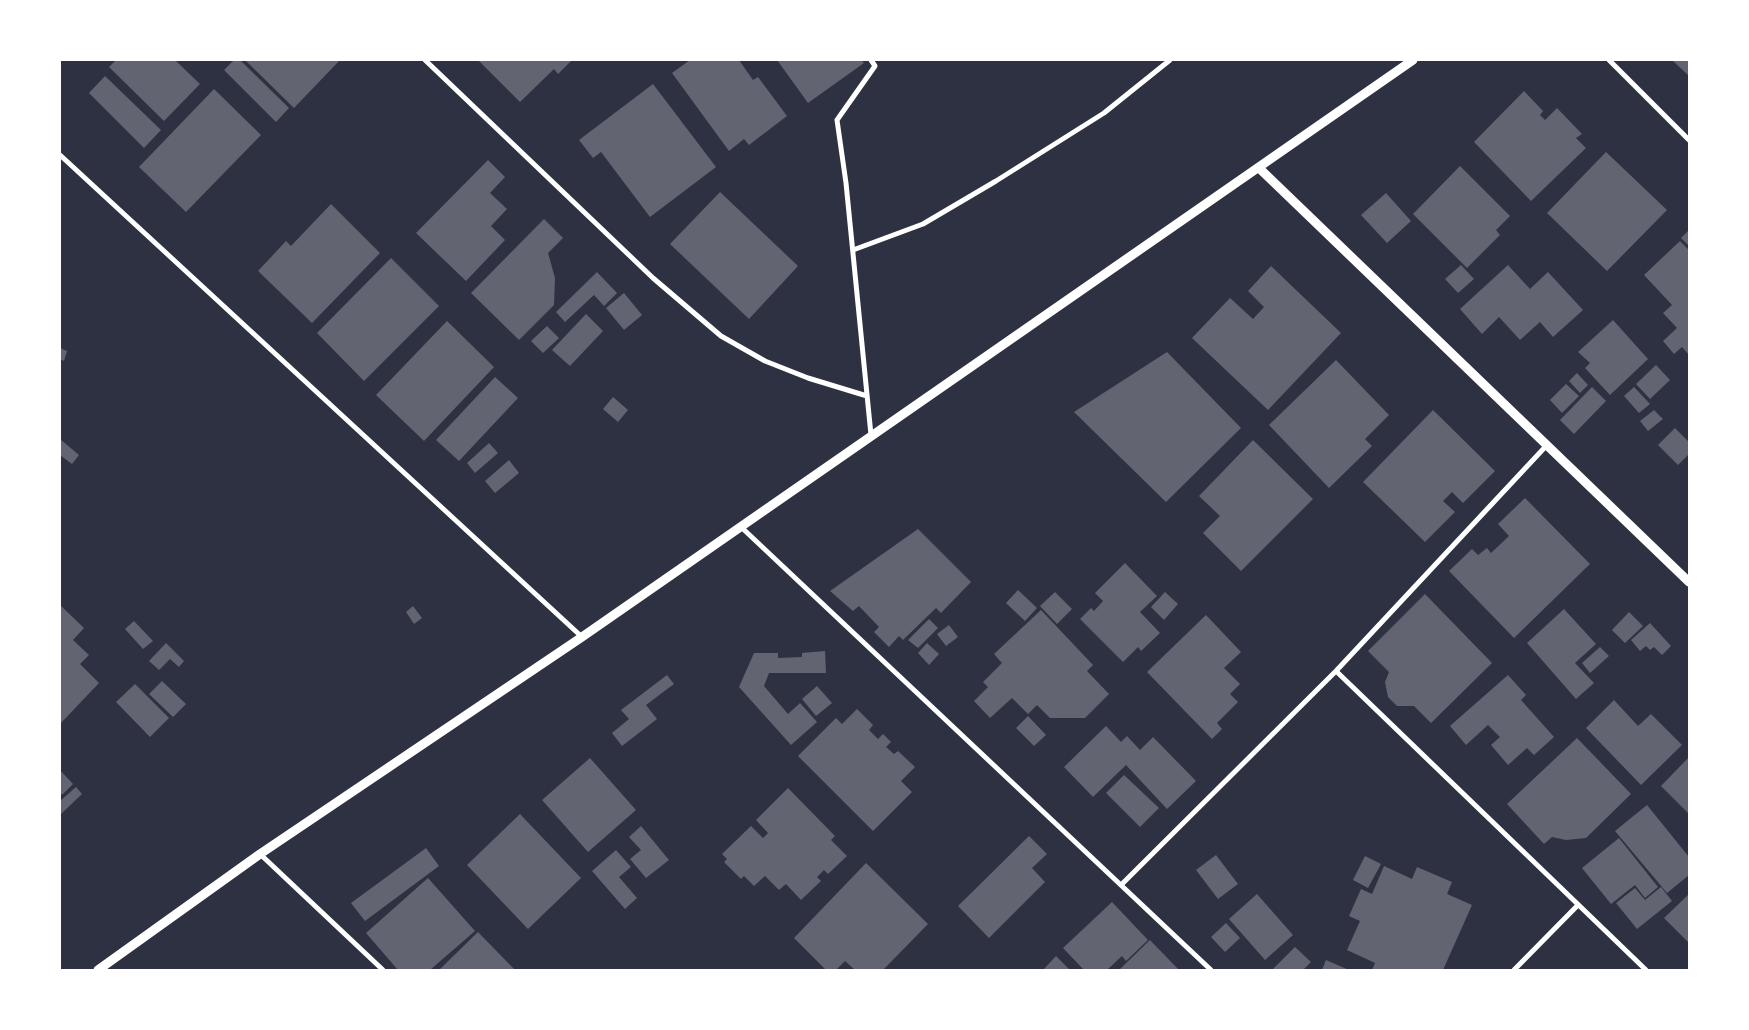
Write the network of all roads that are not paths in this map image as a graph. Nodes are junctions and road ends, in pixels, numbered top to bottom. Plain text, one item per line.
1 (425, 60) edge
2 (871, 60) edge
3 (1170, 60) edge
4 (1413, 60) edge
5 (1609, 60) edge
6 (1689, 140) edge
7 (60, 155) edge
8 (1259, 168) junction
9 (853, 250) junction
10 (867, 396) junction
11 (871, 434) junction
12 (1547, 445) junction
13 (740, 526) junction
14 (1689, 582) edge
15 (582, 637) junction
16 (1336, 671) junction
17 (260, 854) junction
18 (1121, 885) junction
19 (1578, 905) junction
20 (98, 970) edge
21 (383, 970) edge
22 (1211, 970) edge
23 (1514, 970) edge
24 (1646, 970) edge

1 - 10 street
2 - 9 street
3 - 9 street
4 - 8 street
5 - 6 street
7 - 15 street
8 - 11 street
8 - 12 street
9 - 10 street
10 - 11 street
11 - 13 street
12 - 14 street
12 - 16 street
13 - 15 street
13 - 18 street
15 - 17 street
16 - 18 street
16 - 19 street
17 - 20 street
17 - 21 street
18 - 22 street
19 - 23 street
19 - 24 street

